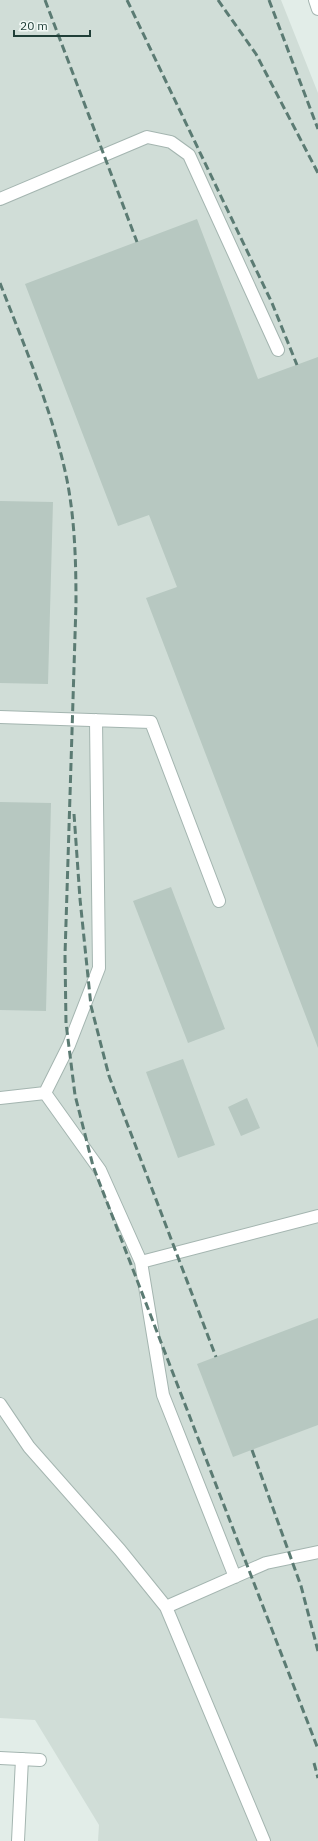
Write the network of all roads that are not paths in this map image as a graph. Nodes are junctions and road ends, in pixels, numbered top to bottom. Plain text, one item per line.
1 (315, 0) edge
2 (318, 9) edge
3 (0, 199) edge
4 (278, 350) dead end
5 (0, 717) edge
6 (96, 720) junction
7 (219, 901) dead end
8 (46, 1093) junction
9 (0, 1098) edge
10 (318, 1216) edge
11 (142, 1262) junction
12 (0, 1404) edge
13 (318, 1552) edge
14 (235, 1577) junction
15 (166, 1606) junction
16 (0, 1758) edge
17 (22, 1759) junction
18 (40, 1760) dead end
19 (18, 1841) edge
20 (264, 1841) edge

1 - 2 street
3 - 4 street
5 - 6 street
6 - 7 street
6 - 8 street
8 - 9 street
8 - 11 street
10 - 11 street
11 - 14 street
12 - 15 street
13 - 14 street
14 - 15 street
15 - 20 street
16 - 17 street
17 - 18 street
17 - 19 street

